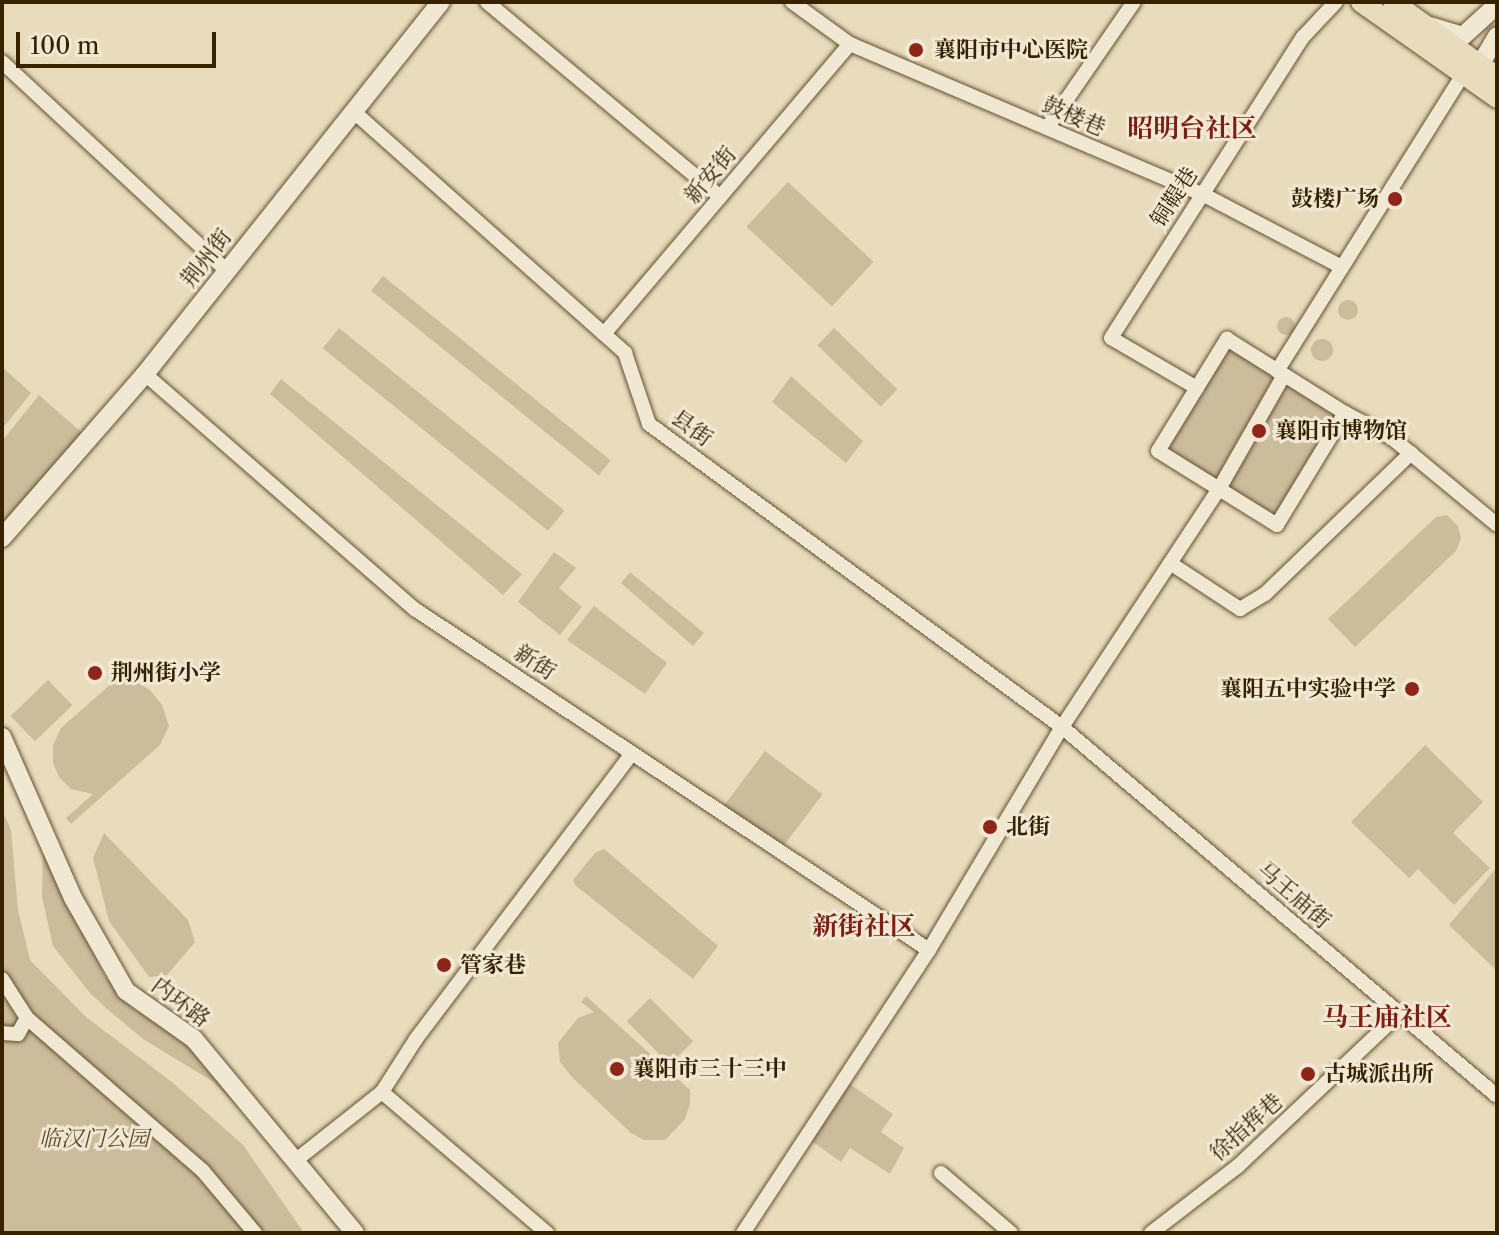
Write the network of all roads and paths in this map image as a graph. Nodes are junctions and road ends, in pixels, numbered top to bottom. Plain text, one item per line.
1 (441, 2) edge
2 (487, 2) edge
3 (792, 2) edge
4 (1134, 2) edge
5 (1336, 2) edge
6 (1361, 2) edge
7 (1393, 2) edge
8 (1497, 5) edge
9 (1426, 25) junction
10 (1497, 36) edge
11 (850, 44) junction
12 (2, 62) edge
13 (1476, 76) edge
14 (354, 112) junction
15 (1497, 112) edge
16 (1047, 128) junction
17 (1202, 194) junction
18 (720, 197) junction
19 (1342, 267) junction
20 (227, 271) junction
21 (604, 334) junction
22 (1280, 373) junction
23 (145, 374) junction
24 (1197, 388) junction
25 (1345, 413) junction
26 (1411, 453) junction
27 (1219, 489) junction
28 (1495, 518) edge
29 (2, 538) edge
30 (1170, 563) junction
31 (1062, 727) junction
32 (2, 737) edge
33 (632, 753) junction
34 (929, 950) junction
35 (2, 979) edge
36 (1399, 1014) junction
37 (27, 1018) junction
38 (2, 1033) edge
39 (382, 1092) junction
40 (1497, 1096) edge
41 (295, 1161) junction
42 (941, 1173) dead end
43 (255, 1233) edge
44 (355, 1233) edge
45 (547, 1233) edge
46 (743, 1233) edge
47 (1011, 1233) edge
48 (1151, 1233) edge

1 - 14 street, 荆州街
2 - 18 street
3 - 11 street, 鼓楼巷
4 - 16 street
5 - 17 street, 铜鞮巷
6 - 13 main road
7 - 9 main road
8 - 9 street
8 - 13 street
9 - 13 main road
10 - 13 street
11 - 16 street, 鼓楼巷
11 - 18 street, 新安街
12 - 20 street
13 - 15 street
13 - 19 street
14 - 20 street, 荆州街
14 - 21 street, 县街
16 - 17 street, 鼓楼巷
17 - 19 street, 鼓楼巷
17 - 24 street, 铜鞮巷
18 - 21 street, 新安街
19 - 22 street
20 - 23 street, 荆州街
21 - 31 street, 县街
22 - 24 street
22 - 25 street
22 - 27 street
23 - 29 street, 荆州街
23 - 33 street, 新街
24 - 27 street
25 - 26 street
25 - 27 street
26 - 28 street
26 - 30 street
27 - 30 street
30 - 31 street
31 - 34 street
31 - 36 street, 马王庙街
32 - 41 street, 内环路
33 - 34 street, 新街
33 - 39 street
34 - 46 street
35 - 37 street
36 - 40 street, 马王庙街
36 - 48 street, 徐指挥巷
37 - 38 street
37 - 43 street
39 - 41 street
39 - 45 street
41 - 44 street, 内环路
42 - 47 street

